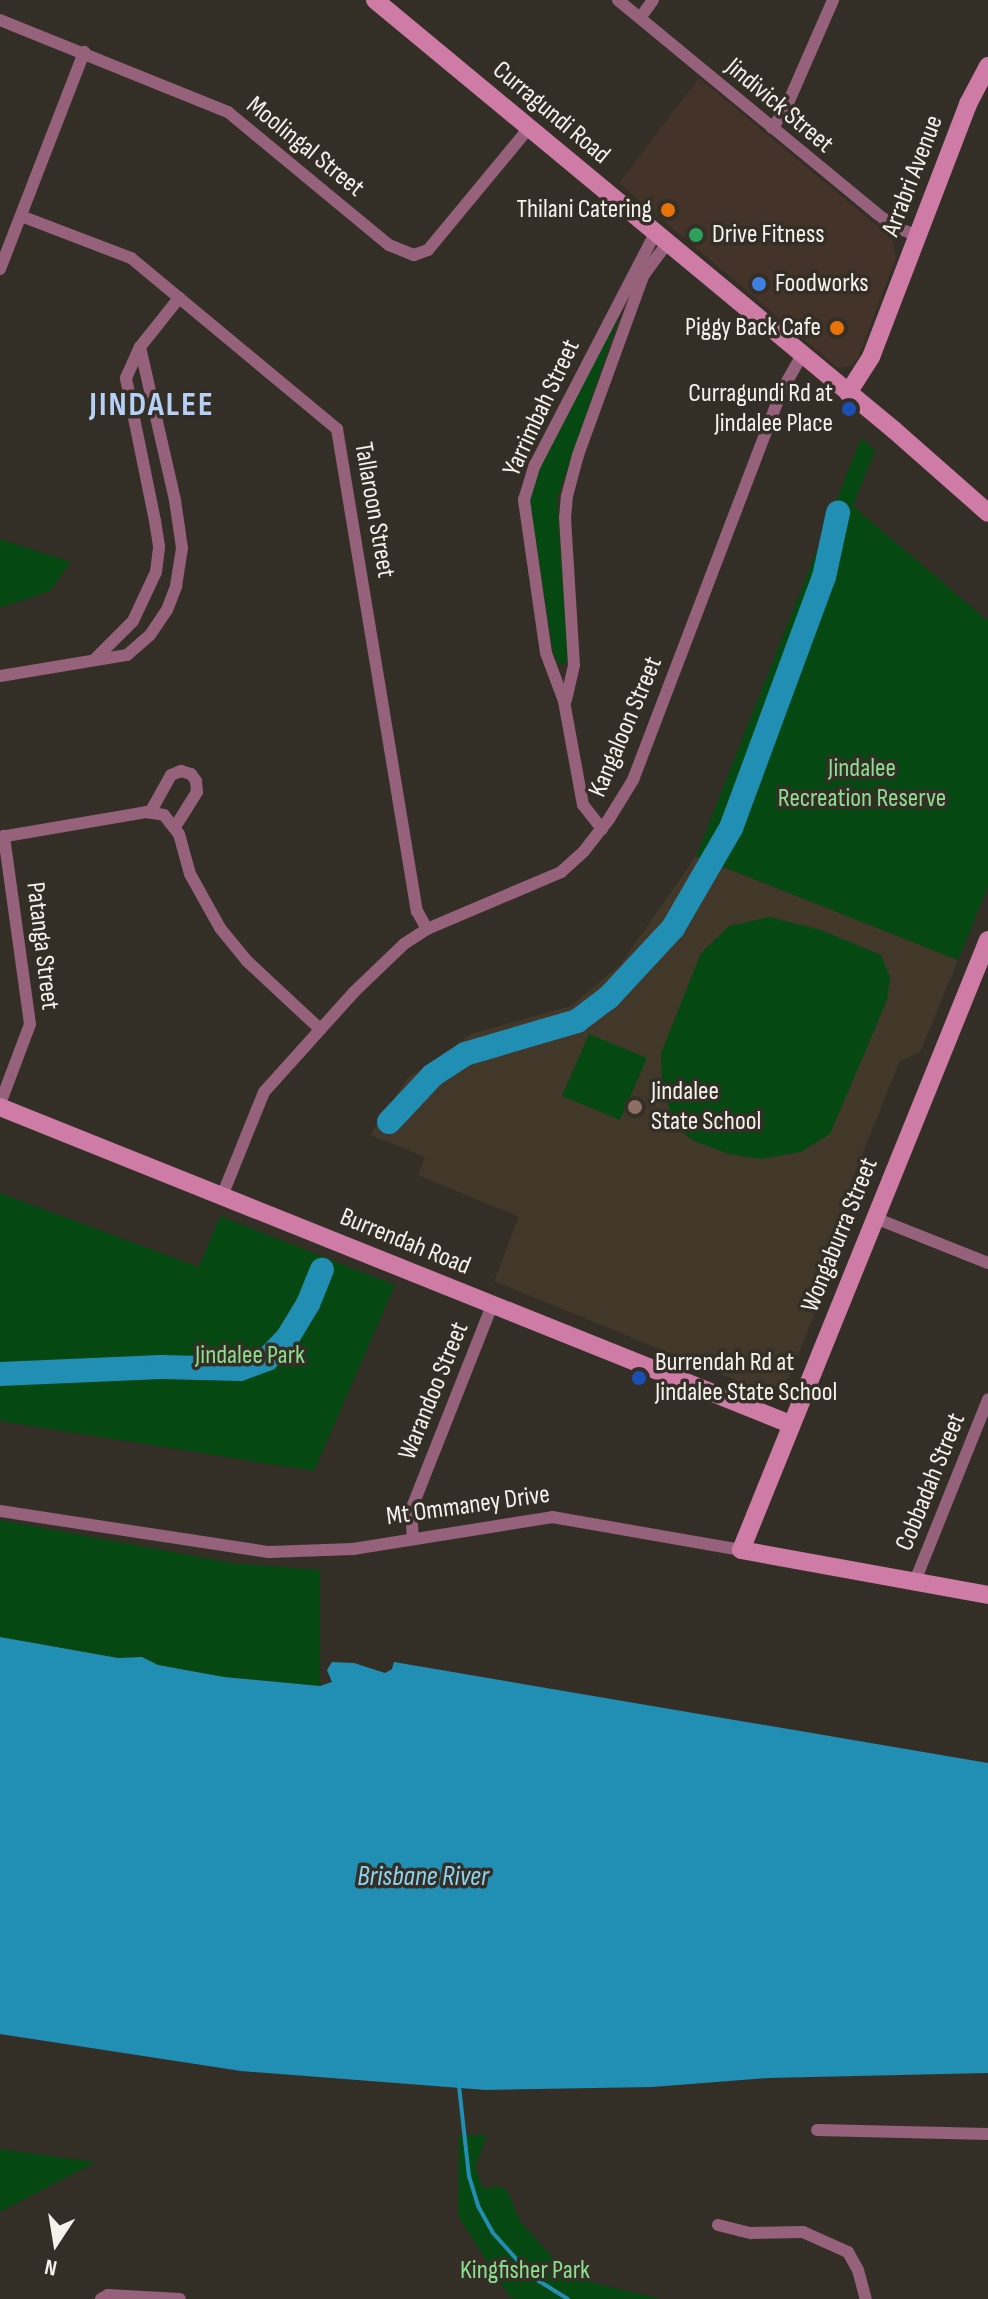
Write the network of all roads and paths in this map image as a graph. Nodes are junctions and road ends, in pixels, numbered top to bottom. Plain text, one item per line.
1 (618, 0) edge
2 (653, 0) edge
3 (833, 0) edge
4 (382, 2) edge
5 (640, 18) junction
6 (0, 20) edge
7 (84, 52) junction
8 (988, 66) edge
9 (529, 128) junction
10 (772, 128) junction
11 (21, 216) junction
12 (918, 236) junction
13 (662, 237) junction
14 (0, 269) edge
15 (179, 298) junction
16 (140, 347) junction
17 (802, 355) junction
18 (848, 393) junction
19 (988, 513) edge
20 (96, 658) junction
21 (0, 676) edge
22 (565, 707) junction
23 (151, 811) junction
24 (175, 827) junction
25 (602, 829) junction
26 (2, 836) edge
27 (427, 929) junction
28 (988, 940) edge
29 (982, 972) edge
30 (320, 1029) junction
31 (0, 1106) edge
32 (222, 1196) junction
33 (875, 1218) junction
34 (988, 1263) edge
35 (492, 1305) junction
36 (988, 1399) edge
37 (790, 1424) junction
38 (0, 1511) edge
39 (413, 1539) junction
40 (741, 1550) junction
41 (915, 1581) junction
42 (988, 1595) edge
43 (817, 2130) dead end
44 (988, 2134) edge
45 (718, 2225) dead end
46 (101, 2299) edge
47 (180, 2299) edge
48 (866, 2299) edge

1 - 5 street, Jindivick Street
2 - 5 street
3 - 10 street
4 - 9 street, Curragundi Road
5 - 10 street, Jindivick Street
6 - 7 street, Moolingal Street
7 - 9 street, Moolingal Street
7 - 11 street
8 - 12 street, Arrabri Avenue
9 - 13 street, Curragundi Road
10 - 12 street, Jindivick Street
11 - 14 street
11 - 15 street, Tallaroon Street
12 - 18 street, Arrabri Avenue
13 - 17 street, Curragundi Road
13 - 22 street, Yarrimbah Street
13 - 22 street, Yarrimbah Street
15 - 16 street
15 - 27 street, Tallaroon Street
16 - 20 street
16 - 20 street
17 - 18 street, Curragundi Road
17 - 25 street, Kangaloon Street
18 - 19 street, Curragundi Road
20 - 21 street
22 - 25 street, Yarrimbah Street
23 - 24 street
23 - 24 street
23 - 26 street
24 - 30 street
25 - 27 street, Kangaloon Street
26 - 31 street, Patanga Street
27 - 30 street, Kangaloon Street
28 - 29 street, Wongaburra Street
29 - 33 street, Wongaburra Street
30 - 32 street, Kangaloon Street
31 - 32 street, Burrendah Road
32 - 35 street, Burrendah Road
33 - 34 street
33 - 37 street, Wongaburra Street
35 - 37 street, Burrendah Road
35 - 39 street, Warandoo Street
36 - 41 street, Cobbadah Street
37 - 40 street, Wongaburra Street
38 - 39 street, Mt Ommaney Drive
39 - 40 street, Mt Ommaney Drive
40 - 41 street, Mt Ommaney Drive
41 - 42 street, Mt Ommaney Drive
43 - 44 street
45 - 48 street
46 - 47 street

